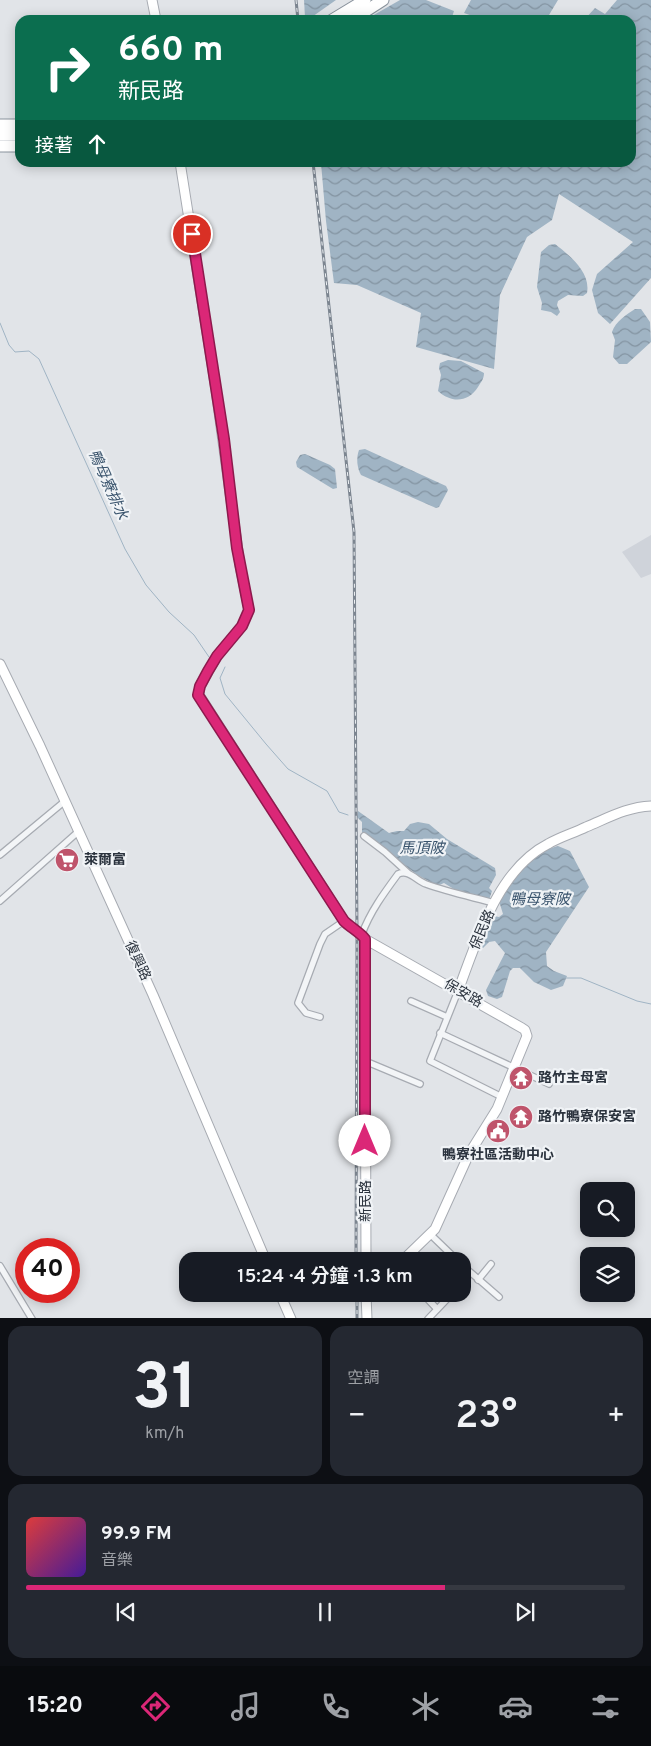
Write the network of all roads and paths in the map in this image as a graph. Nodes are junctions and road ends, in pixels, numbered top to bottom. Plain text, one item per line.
1 (152, 0) edge
2 (365, 0) edge
3 (383, 0) edge
4 (155, 15) edge
5 (340, 15) edge
6 (360, 15) edge
7 (0, 125) edge
8 (15, 126) edge
9 (0, 135) edge
10 (15, 135) edge
11 (0, 142) edge
12 (15, 142) edge
13 (0, 146) edge
14 (15, 146) edge
15 (181, 167) edge
16 (0, 664) edge
17 (65, 801) junction
18 (651, 806) edge
19 (79, 831) junction
20 (364, 836) dead end
21 (0, 855) edge
22 (408, 873) junction
23 (0, 901) edge
24 (494, 903) junction
25 (344, 921) junction
26 (364, 936) junction
27 (458, 991) junction
28 (411, 1001) dead end
29 (320, 1017) dead end
30 (447, 1017) junction
31 (440, 1032) junction
32 (365, 1061) junction
33 (514, 1068) junction
34 (420, 1084) dead end
35 (549, 1084) dead end
36 (502, 1097) junction
37 (431, 1235) junction
38 (262, 1252) edge
39 (366, 1252) edge
40 (412, 1252) edge
41 (449, 1252) edge
42 (491, 1264) dead end
43 (0, 1266) edge
44 (471, 1273) edge
45 (478, 1280) junction
46 (499, 1297) dead end
47 (284, 1302) edge
48 (366, 1302) edge
49 (430, 1302) edge
50 (444, 1302) edge
51 (437, 1309) junction
52 (32, 1318) edge
53 (291, 1318) edge
54 (367, 1318) edge
55 (428, 1318) edge

1 - 4 street
2 - 5 highway
3 - 6 highway
7 - 8 highway
9 - 10 highway
11 - 12 highway
13 - 14 highway
15 - 25 street
16 - 17 street, 復興路
17 - 19 street, 復興路
17 - 21 street
18 - 24 street, 保民路
19 - 23 street
19 - 38 street, 復興路
20 - 22 street
22 - 24 street
22 - 26 street
24 - 27 street, 保民路
25 - 26 street
25 - 29 street
26 - 27 street, 保安路
26 - 32 street, 新民路
27 - 30 street, 保民路
27 - 33 street, 保安路
28 - 30 street
30 - 31 street, 保民路
31 - 33 street
31 - 36 street, 保民路
32 - 34 street
32 - 39 street, 新民路
33 - 35 street
33 - 36 street, 保安路
36 - 37 street, 保安路
37 - 40 street, 保安路
37 - 41 street
42 - 45 street
43 - 52 street
44 - 45 street
45 - 46 street
47 - 53 street
48 - 54 street
49 - 51 street
50 - 51 street
51 - 55 street

